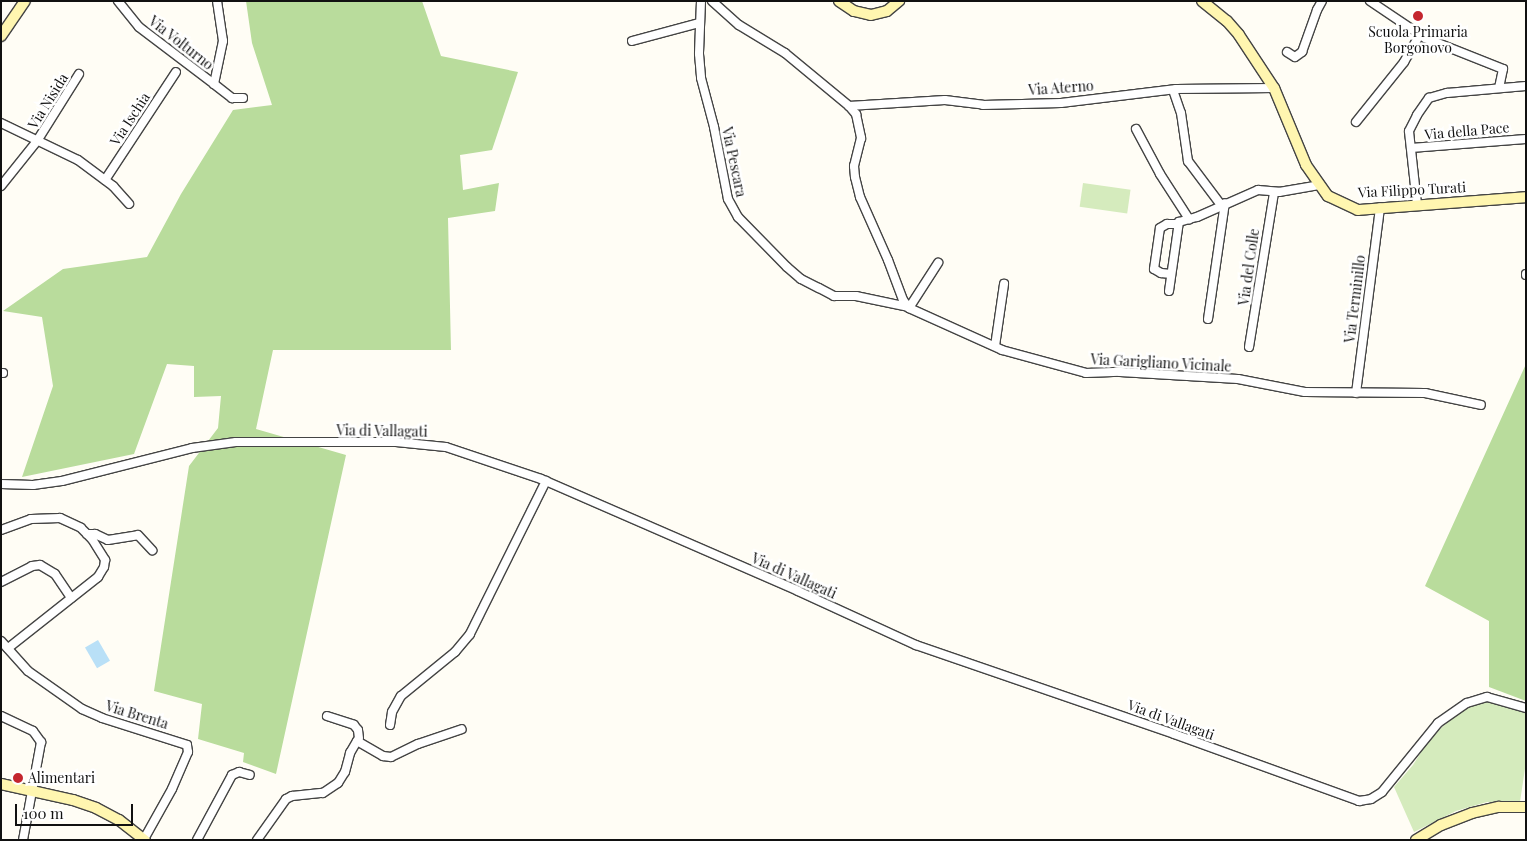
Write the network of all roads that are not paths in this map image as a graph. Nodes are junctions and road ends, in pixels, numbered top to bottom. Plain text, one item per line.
1 (25, 1) edge
2 (118, 1) edge
3 (217, 1) edge
4 (701, 1) edge
5 (712, 1) edge
6 (839, 1) edge
7 (899, 1) edge
8 (1202, 1) edge
9 (1322, 1) edge
10 (1370, 1) edge
11 (699, 23) junction
12 (1420, 34) junction
13 (1, 36) edge
14 (632, 41) dead end
15 (1287, 52) dead end
16 (176, 72) dead end
17 (79, 74) dead end
18 (214, 84) junction
19 (1526, 86) edge
20 (1274, 88) junction
21 (1499, 88) junction
22 (1173, 90) junction
23 (243, 98) dead end
24 (849, 106) junction
25 (1356, 122) dead end
26 (3, 125) edge
27 (1136, 129) dead end
28 (1526, 139) edge
29 (37, 141) junction
30 (1411, 148) junction
31 (105, 180) junction
32 (1320, 185) junction
33 (1, 186) edge
34 (1526, 188) edge
35 (1274, 192) junction
36 (1525, 197) edge
37 (129, 204) dead end
38 (1223, 204) junction
39 (1417, 204) junction
40 (1380, 208) junction
41 (1190, 219) junction
42 (1178, 224) junction
43 (938, 263) dead end
44 (1171, 274) junction
45 (1004, 284) dead end
46 (1169, 291) dead end
47 (908, 308) junction
48 (1208, 319) dead end
49 (994, 346) junction
50 (1249, 346) dead end
51 (1356, 393) junction
52 (1481, 405) dead end
53 (546, 481) junction
54 (1, 484) edge
55 (1, 530) edge
56 (87, 534) junction
57 (152, 550) dead end
58 (1, 582) edge
59 (71, 598) junction
60 (1, 641) edge
61 (8, 648) junction
62 (1526, 708) edge
63 (1, 716) edge
64 (327, 716) dead end
65 (390, 726) dead end
66 (364, 728) dead end
67 (462, 729) dead end
68 (358, 740) junction
69 (250, 775) dead end
70 (1, 784) edge
71 (32, 791) junction
72 (1526, 807) edge
73 (144, 839) edge
74 (23, 840) edge
75 (196, 840) edge
76 (257, 840) edge
77 (1416, 840) edge

1 - 13 main road
2 - 18 street, Via Volturno
3 - 18 street, Via Volturno
4 - 11 street, Via Pescara
5 - 24 street
6 - 7 main road
8 - 20 main road, Via Filippo Turati
9 - 15 street
10 - 12 street
11 - 14 street
11 - 47 street, Via Pescara
12 - 21 street
12 - 25 street
16 - 31 street, Via Ischia
17 - 29 street, Via Nisida
18 - 23 street
19 - 21 street
20 - 22 street, Via Aterno
20 - 32 main road, Via Filippo Turati
21 - 30 street
22 - 24 street, Via Aterno
22 - 38 street
24 - 47 street
26 - 29 street
27 - 41 street
28 - 30 street, Via della Pace
29 - 31 street
29 - 33 street, Via Nisida
30 - 39 street
31 - 37 street
32 - 35 street
32 - 40 main road, Via Filippo Turati
34 - 36 street
35 - 38 street
35 - 50 street, Via del Colle
36 - 39 main road, Via Filippo Turati
38 - 41 street
38 - 48 street
39 - 40 main road, Via Filippo Turati
40 - 51 street, Via Terminillo
41 - 42 street
42 - 44 street
42 - 44 street
43 - 47 street
44 - 46 street
45 - 49 street
47 - 49 street, Via Garigliano Vicinale
49 - 51 street, Via Garigliano Vicinale
51 - 52 street, Via Garigliano Vicinale
53 - 54 street, Via di Vallagati
53 - 62 street, Via di Vallagati
53 - 65 street
55 - 56 street
56 - 57 street
56 - 59 street
58 - 59 street
59 - 61 street
60 - 61 street, Via Brenta
61 - 73 street, Via Brenta
63 - 71 street
64 - 68 street
66 - 68 street
67 - 68 street
68 - 76 street
69 - 75 street
70 - 71 main road
71 - 73 main road
71 - 74 street
72 - 77 main road

